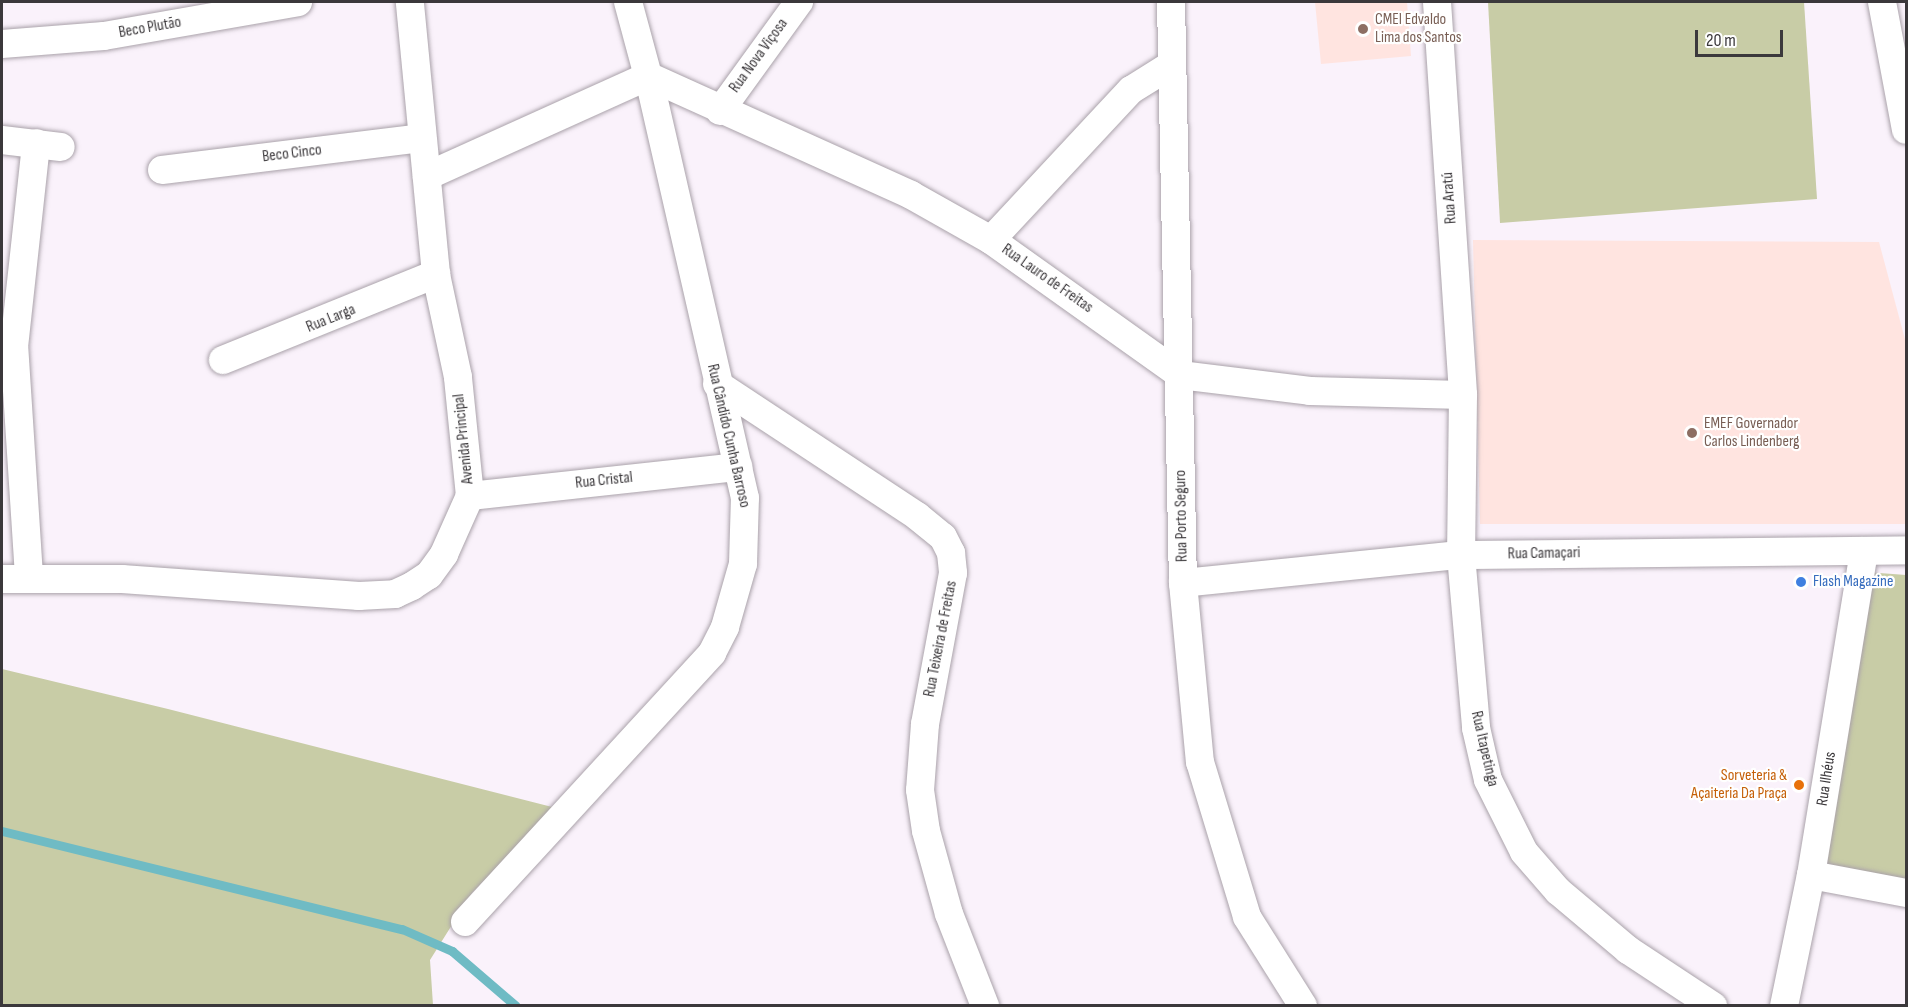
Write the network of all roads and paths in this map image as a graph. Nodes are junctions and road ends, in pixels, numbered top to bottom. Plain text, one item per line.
1 (298, 2) edge
2 (410, 2) edge
3 (627, 2) edge
4 (799, 2) edge
5 (1171, 2) edge
6 (1437, 2) edge
7 (1882, 2) edge
8 (2, 44) edge
9 (1171, 65) junction
10 (648, 76) junction
11 (720, 111) junction
12 (1906, 130) edge
13 (421, 138) junction
14 (2, 140) edge
15 (162, 170) dead end
16 (427, 176) junction
17 (991, 240) junction
18 (436, 274) junction
19 (223, 360) dead end
20 (1180, 375) junction
21 (717, 384) junction
22 (1463, 395) junction
23 (738, 467) junction
24 (470, 496) junction
25 (1906, 550) edge
26 (1864, 551) junction
27 (1461, 555) junction
28 (15, 577) edge
29 (1184, 583) junction
30 (1811, 875) junction
31 (1906, 893) edge
32 (465, 922) dead end
33 (985, 1005) edge
34 (1303, 1005) edge
35 (1713, 1005) edge
36 (1785, 1005) edge

1 - 8 street, Beco Plutão
2 - 13 street
3 - 10 street, Rua Cândido Cunha Barroso
4 - 11 street, Rua Nova Viçosa
5 - 9 street, Rua Porto Seguro
6 - 22 street, Rua Aratú
7 - 12 street
9 - 17 street
9 - 20 street, Rua Porto Seguro
10 - 11 street, Rua Lauro de Freitas
10 - 16 street
10 - 21 street, Rua Cândido Cunha Barroso
11 - 17 street, Rua Lauro de Freitas
13 - 15 street, Beco Cinco
13 - 16 street
14 - 28 street
16 - 18 street, Avenida Principal
17 - 20 street, Rua Lauro de Freitas
18 - 19 street, Rua Larga
18 - 24 street, Avenida Principal
20 - 22 street, Rua Lauro de Freitas
20 - 29 street, Rua Porto Seguro
21 - 23 street, Rua Cândido Cunha Barroso
21 - 33 street, Rua Teixeira de Freitas
22 - 27 street, Rua Itapetinga
23 - 24 street, Rua Cristal
23 - 32 street, Rua Cândido Cunha Barroso
24 - 28 street, Avenida Principal
25 - 26 street, Rua Camaçari
26 - 27 street, Rua Camaçari
26 - 30 street, Rua Ilhéus
27 - 29 street, Rua Camaçari
27 - 35 street, Rua Itapetinga
29 - 34 street, Rua Porto Seguro
30 - 31 street
30 - 36 street, Rua Ilhéus

